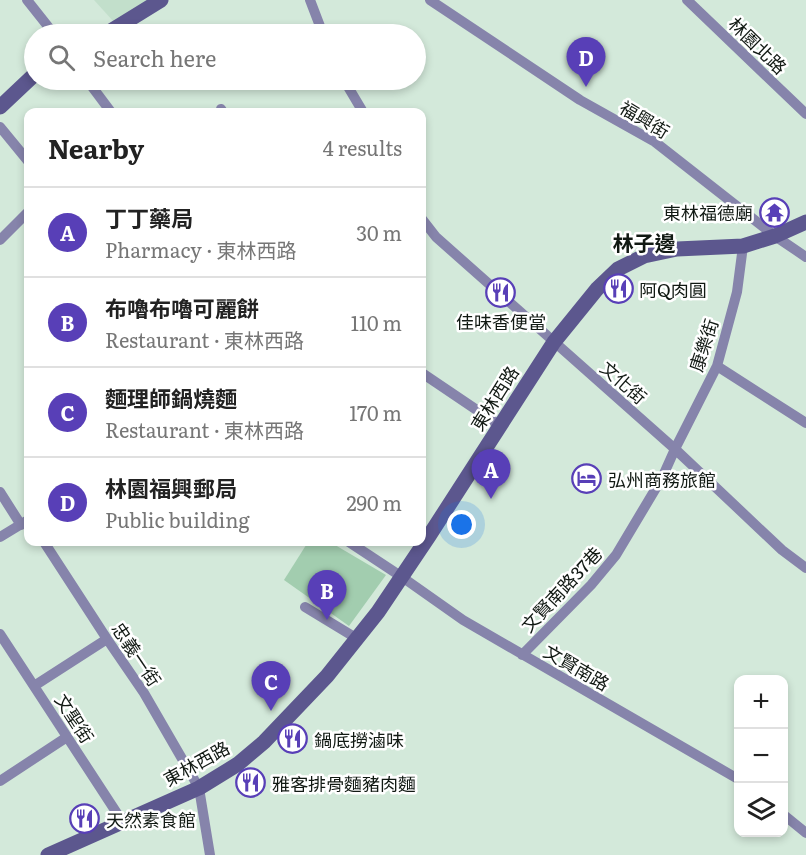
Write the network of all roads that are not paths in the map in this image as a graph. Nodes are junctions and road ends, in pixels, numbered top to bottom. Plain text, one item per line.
1 (27, 0) edge
2 (161, 0) edge
3 (310, 0) edge
4 (430, 0) edge
5 (687, 0) edge
6 (46, 24) edge
7 (122, 24) edge
8 (319, 24) edge
9 (24, 84) edge
10 (94, 90) edge
11 (350, 90) edge
12 (0, 106) edge
13 (108, 108) edge
14 (361, 108) edge
15 (806, 114) edge
16 (0, 127) edge
17 (24, 156) edge
18 (24, 216) edge
19 (806, 222) edge
20 (426, 224) edge
21 (775, 236) junction
22 (0, 240) edge
23 (743, 246) junction
24 (806, 257) edge
25 (554, 342) junction
26 (717, 366) junction
27 (426, 376) edge
28 (806, 423) edge
29 (499, 425) junction
30 (675, 449) junction
31 (0, 492) edge
32 (24, 521) edge
33 (24, 523) edge
34 (0, 537) edge
35 (426, 541) edge
36 (47, 546) edge
37 (355, 546) edge
38 (422, 546) edge
39 (806, 568) edge
40 (402, 577) junction
41 (305, 607) dead end
42 (0, 634) edge
43 (356, 638) junction
44 (107, 639) junction
45 (522, 655) junction
46 (34, 686) junction
47 (67, 737) junction
48 (734, 776) edge
49 (0, 781) edge
50 (199, 788) junction
51 (788, 819) edge
52 (122, 821) junction
53 (806, 833) edge
54 (48, 855) edge
55 (210, 855) edge

1 - 6 street
2 - 7 street
3 - 8 street
4 - 21 street, 福興街
5 - 15 street, 林園北路
9 - 12 street
10 - 13 street
11 - 14 street
16 - 17 street
18 - 22 street
19 - 21 street, 東林西路
20 - 25 street, 文化街
21 - 23 street, 東林西路
21 - 24 street, 福興街
23 - 25 street, 東林西路
23 - 26 street, 康樂街
25 - 29 street, 東林西路
25 - 30 street, 文化街
26 - 28 street
26 - 30 street, 康樂街
27 - 29 street
29 - 35 street, 東林西路
30 - 39 street, 文化街
30 - 45 street, 文賢南路37巷
31 - 32 street
33 - 34 street
36 - 44 street, 忠義一街
37 - 40 street, 文賢南路
38 - 40 street, 東林西路
40 - 43 street, 東林西路
40 - 45 street, 文賢南路
41 - 43 street
42 - 46 street, 文聖街
43 - 50 street, 東林西路
44 - 46 street
44 - 50 street, 忠義一街
45 - 48 street, 文賢南路
46 - 47 street, 文聖街
47 - 49 street
47 - 52 street, 文聖街
50 - 52 street, 東林西路
50 - 55 street
51 - 53 street
52 - 54 street, 東林西路

